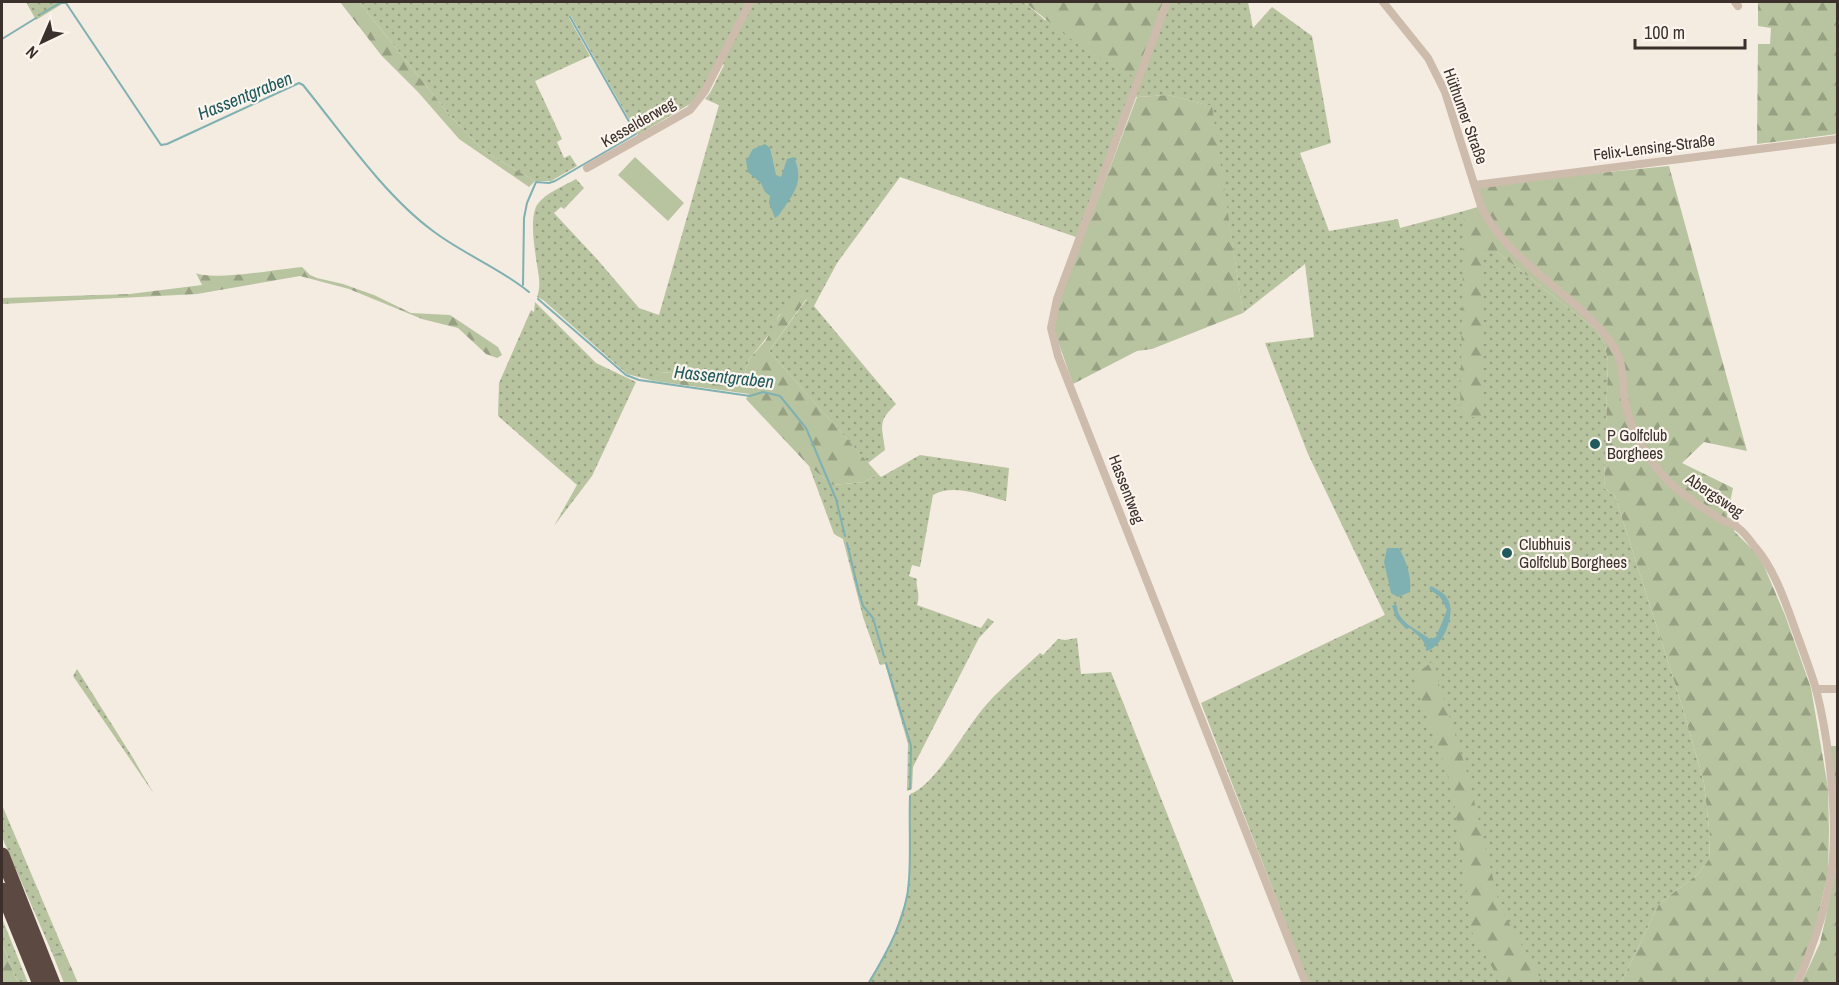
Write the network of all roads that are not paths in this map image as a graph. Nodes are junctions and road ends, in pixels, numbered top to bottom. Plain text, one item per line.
1 (750, 2) edge
2 (1167, 2) edge
3 (1383, 2) edge
4 (1838, 139) edge
5 (587, 168) dead end
6 (1475, 185) junction
7 (1816, 689) junction
8 (1838, 689) edge
9 (2, 855) edge
10 (2, 890) edge
11 (40, 984) edge
12 (53, 984) edge
13 (1306, 984) edge
14 (1797, 984) edge

1 - 5 street, Kesselderweg
2 - 13 street, Hassentweg
3 - 6 street, Hüthumer Straße
4 - 6 street, Felix-Lensing-Straße
6 - 7 street, Abergsweg
7 - 8 street
7 - 14 street, Abergsweg
9 - 12 highway
10 - 11 highway

